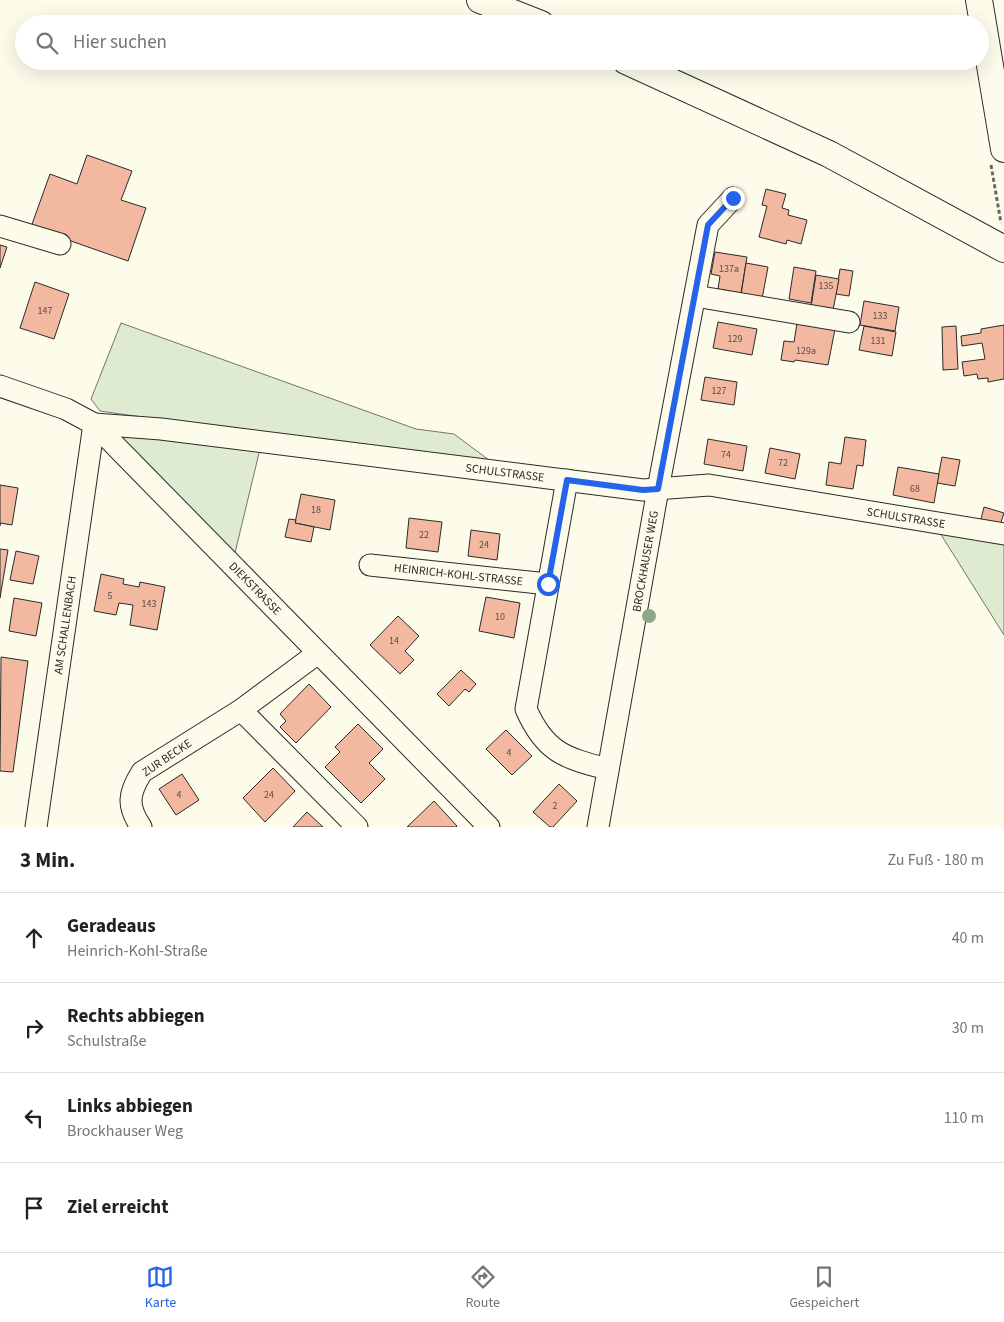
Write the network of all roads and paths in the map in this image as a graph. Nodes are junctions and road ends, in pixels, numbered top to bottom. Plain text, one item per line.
1 (480, 0) edge
2 (978, 0) edge
3 (518, 15) edge
4 (981, 15) edge
5 (989, 63) edge
6 (646, 70) edge
7 (1004, 149) edge
8 (733, 198) dead end
9 (0, 226) edge
10 (60, 244) dead end
11 (1004, 249) edge
12 (695, 296) junction
13 (849, 322) dead end
14 (0, 386) edge
15 (94, 424) junction
16 (567, 480) junction
17 (658, 489) junction
18 (1004, 534) edge
19 (370, 566) dead end
20 (548, 584) junction
21 (318, 653) junction
22 (241, 710) junction
23 (608, 769) junction
24 (36, 827) edge
25 (142, 827) edge
26 (357, 827) edge
27 (489, 827) edge
28 (598, 827) edge

1 - 3 main road
2 - 4 main road
5 - 7 main road
6 - 11 main road
8 - 12 street, BROCKHAUSER WEG
9 - 10 street
12 - 13 street
12 - 17 street, BROCKHAUSER WEG
14 - 15 street, DIEKSTRASSE
15 - 16 street, SCHULSTRASSE
15 - 21 street, DIEKSTRASSE
15 - 24 street, AM SCHALLENBACH
16 - 17 street, SCHULSTRASSE
16 - 20 street
17 - 18 street, SCHULSTRASSE
17 - 23 street, BROCKHAUSER WEG
19 - 20 street, HEINRICH-KOHL-STRASSE
20 - 23 street
21 - 22 street, ZUR BECKE
21 - 27 street, DIEKSTRASSE
22 - 25 street, ZUR BECKE
22 - 26 street
23 - 28 street, BROCKHAUSER WEG

